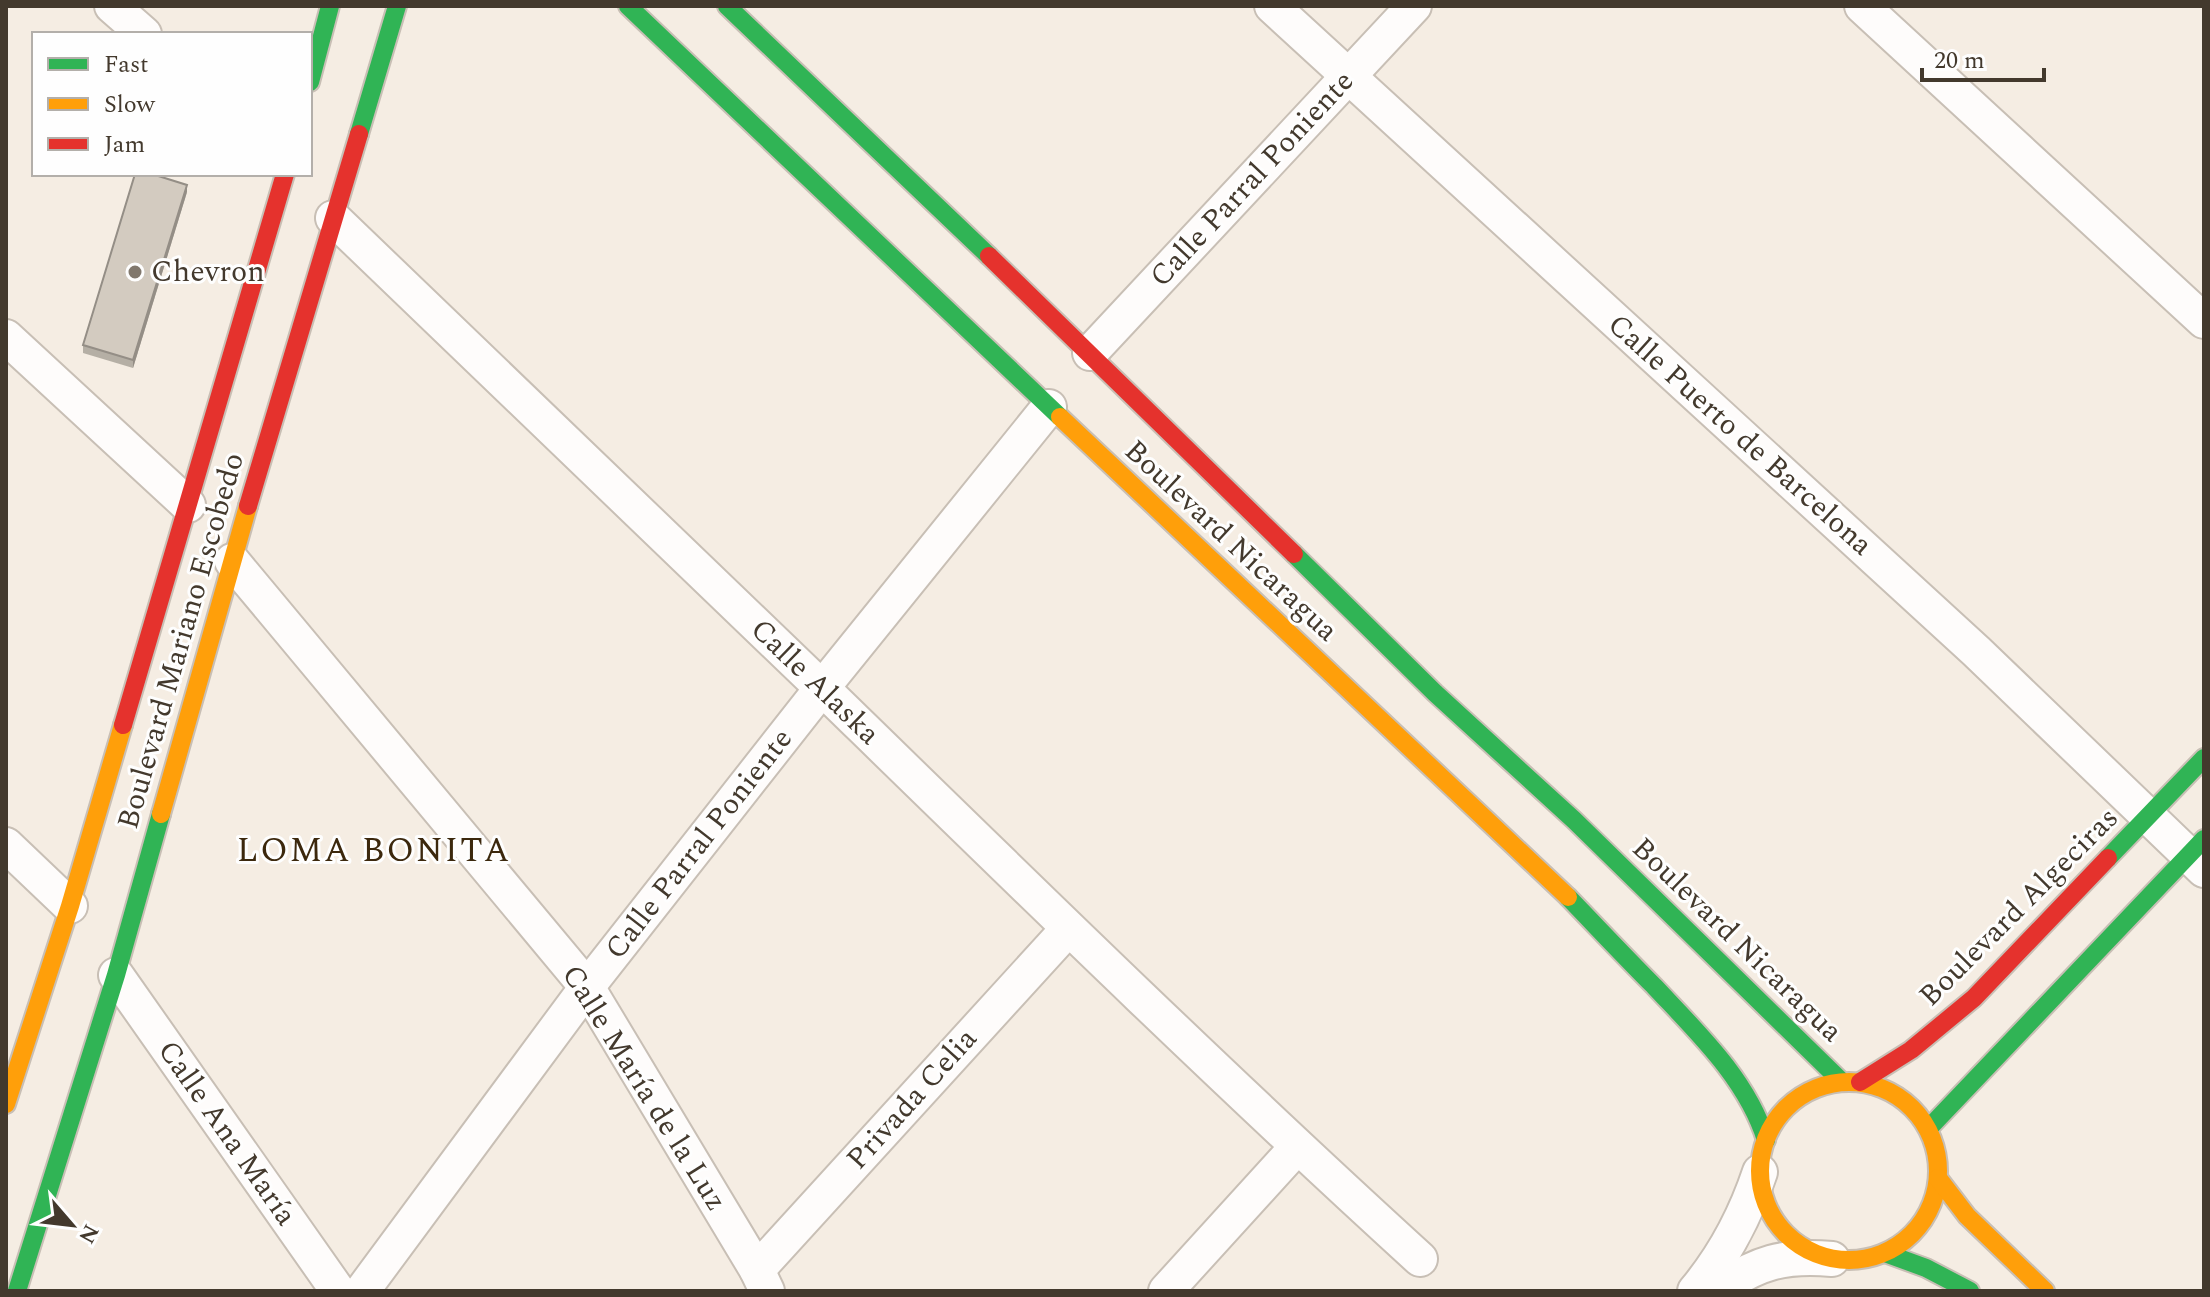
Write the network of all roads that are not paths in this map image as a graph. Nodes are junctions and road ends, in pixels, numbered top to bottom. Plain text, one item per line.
1 (112, 6) edge
2 (330, 6) edge
3 (397, 6) edge
4 (628, 6) edge
5 (727, 6) edge
6 (1272, 6) edge
7 (1414, 6) edge
8 (1862, 6) edge
9 (142, 32) edge
10 (312, 74) edge
11 (1348, 77) junction
12 (284, 176) edge
13 (333, 218) junction
14 (2204, 321) edge
15 (6, 337) edge
16 (1090, 353) junction
17 (1049, 407) junction
18 (188, 505) junction
19 (232, 561) junction
20 (822, 688) junction
21 (2204, 758) edge
22 (2149, 817) junction
23 (6, 845) edge
24 (2199, 855) edge
25 (70, 906) junction
26 (1068, 929) junction
27 (116, 975) junction
28 (587, 987) junction
29 (1851, 1082) junction
30 (6, 1104) edge
31 (1928, 1129) junction
32 (1297, 1147) junction
33 (1763, 1156) junction
34 (1938, 1178) junction
35 (1885, 1253) junction
36 (1420, 1259) dead end
37 (1832, 1259) junction
38 (762, 1280) edge
39 (17, 1291) edge
40 (338, 1291) edge
41 (362, 1291) edge
42 (1166, 1291) edge
43 (1695, 1291) edge
44 (1717, 1291) edge
45 (1970, 1291) edge
46 (2045, 1291) edge

1 - 9 street
2 - 10 street
3 - 13 street, Boulevard Mariano Escobedo
4 - 17 street, Boulevard Nicaragua
5 - 16 street, Boulevard Nicaragua
6 - 11 street, Calle Puerto de Barcelona
7 - 11 street, Calle Parral Poniente
8 - 14 street
11 - 16 street, Calle Parral Poniente
11 - 22 street, Calle Puerto de Barcelona
12 - 18 street, Boulevard Mariano Escobedo
13 - 19 street, Boulevard Mariano Escobedo
13 - 20 street, Calle Alaska
15 - 18 street
16 - 29 street, Boulevard Nicaragua
17 - 20 street, Calle Parral Poniente
17 - 33 street, Boulevard Nicaragua
18 - 25 street, Boulevard Mariano Escobedo
19 - 27 street, Boulevard Mariano Escobedo
19 - 28 street, Calle María de la Luz
20 - 26 street, Calle Alaska
20 - 28 street, Calle Parral Poniente
21 - 22 street, Boulevard Algeciras
22 - 24 street, Calle Puerto de Barcelona
22 - 29 street, Boulevard Algeciras
23 - 25 street
24 - 31 street
25 - 30 street, Boulevard Mariano Escobedo
26 - 32 street, Calle Alaska
26 - 38 street, Privada Celia
27 - 39 street, Boulevard Mariano Escobedo
27 - 40 street, Calle Ana María
28 - 38 street, Calle María de la Luz
28 - 41 street, Calle Parral Poniente
29 - 31 street
29 - 33 street
31 - 34 street
32 - 36 street, Calle Alaska
32 - 42 street
33 - 37 street
33 - 43 street
34 - 35 street
34 - 46 street
35 - 37 street
35 - 45 street
37 - 44 street

